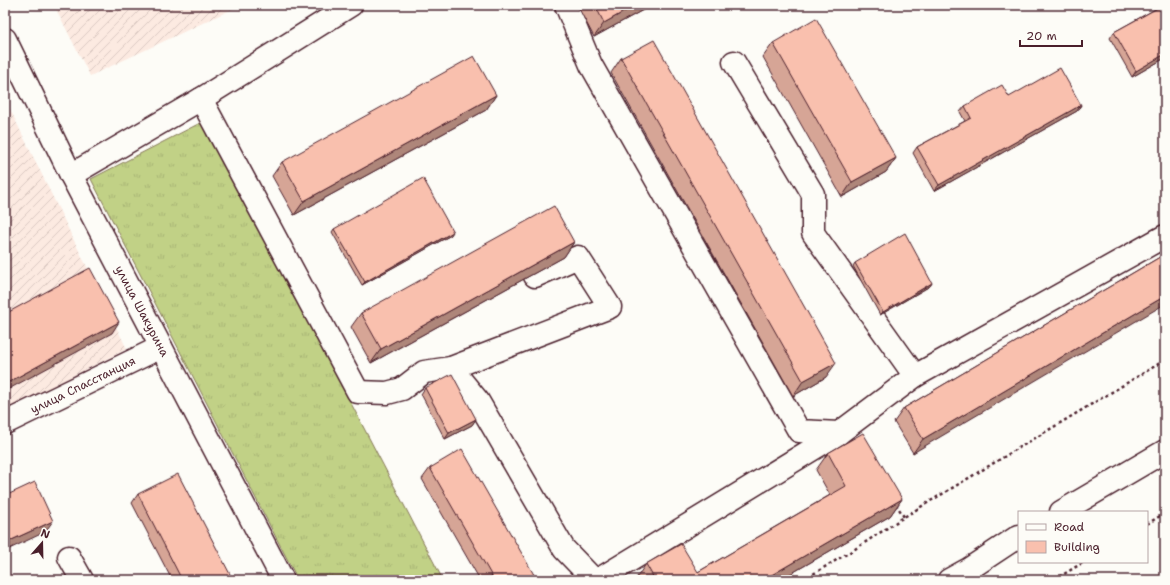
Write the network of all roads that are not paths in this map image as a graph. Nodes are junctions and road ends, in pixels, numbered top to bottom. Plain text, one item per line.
1 (351, 5) edge
2 (566, 5) edge
3 (5, 39) edge
4 (734, 62) dead end
5 (201, 99) junction
6 (71, 175) junction
7 (1165, 236) edge
8 (535, 276) edge
9 (161, 347) junction
10 (450, 368) junction
11 (915, 376) junction
12 (5, 422) edge
13 (839, 433) junction
14 (1165, 451) edge
15 (1062, 511) edge
16 (1018, 537) edge
17 (69, 558) dead end
18 (972, 574) edge
19 (82, 580) edge
20 (283, 580) edge
21 (594, 580) edge
22 (598, 580) edge
23 (948, 580) edge

1 - 5 street
2 - 13 street
3 - 6 street, улица Шакурина
4 - 11 street
5 - 6 street
5 - 10 street
6 - 9 street, улица Шакурина
7 - 11 street
8 - 10 street
9 - 12 street, улица Спасстанция
9 - 20 street, улица Шакурина
10 - 21 street
11 - 13 street
13 - 22 street
14 - 15 street
16 - 18 street
17 - 19 street
18 - 23 street

